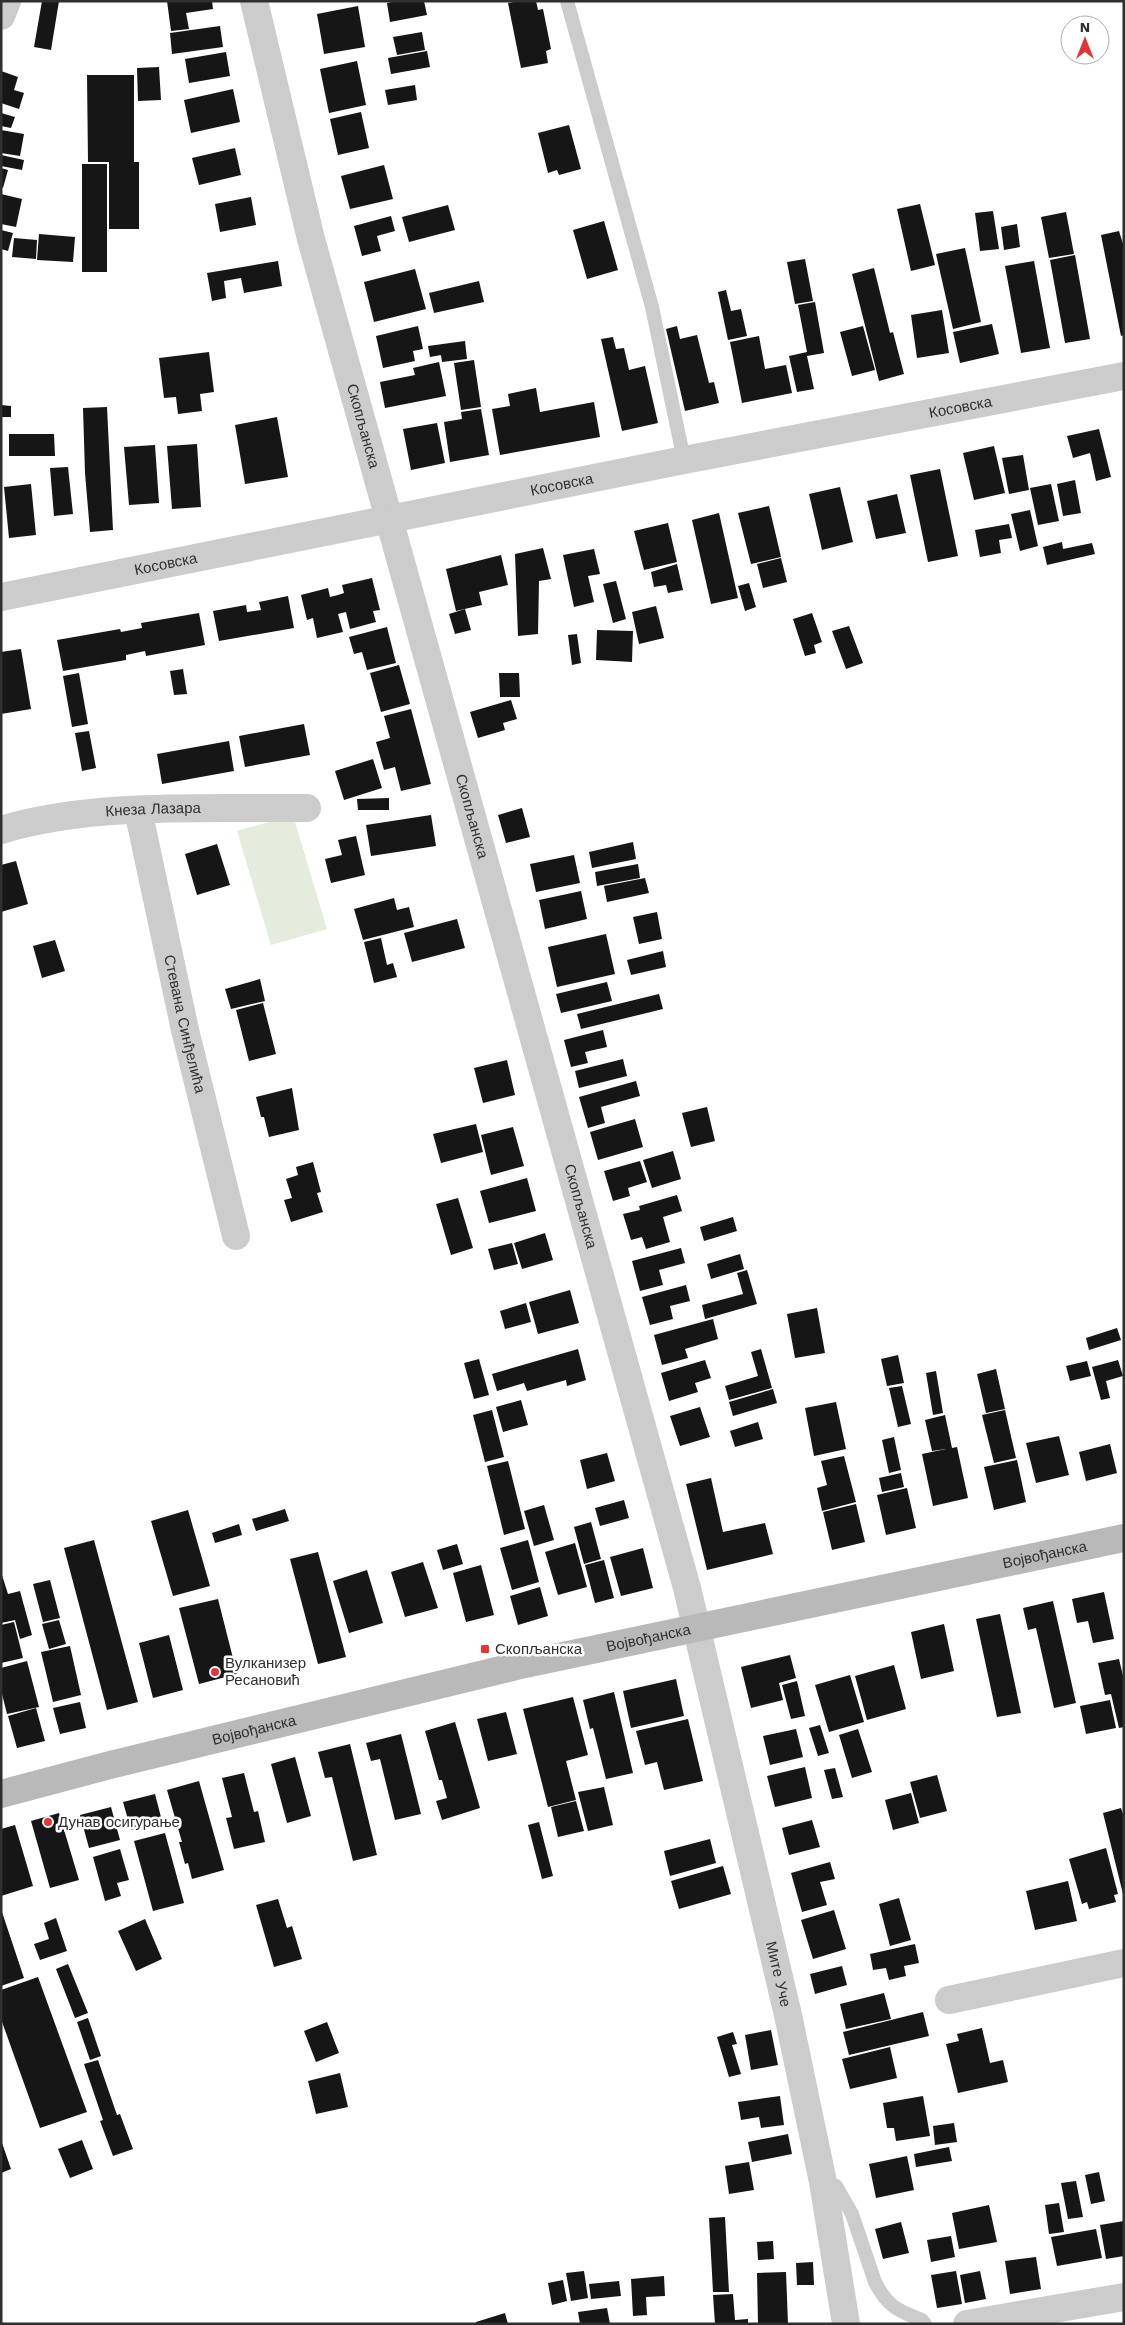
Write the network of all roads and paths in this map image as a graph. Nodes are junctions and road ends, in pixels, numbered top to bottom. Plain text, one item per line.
1 (7, 1) edge
2 (254, 1) edge
3 (567, 1) edge
4 (1, 16) edge
5 (1124, 376) edge
6 (684, 460) junction
7 (388, 519) junction
8 (1, 596) edge
9 (307, 808) dead end
10 (138, 810) junction
11 (1, 830) edge
12 (236, 1236) dead end
13 (1124, 1538) edge
14 (697, 1629) junction
15 (1, 1794) edge
16 (1124, 1963) edge
17 (948, 2000) dead end
18 (823, 2182) junction
19 (1124, 2297) edge
20 (846, 2324) edge
21 (925, 2324) edge
22 (967, 2324) edge

1 - 4 street
2 - 7 street, Скопљанска
3 - 6 lane
5 - 6 street, Косовска
6 - 7 street, Косовска
7 - 8 street, Косовска
7 - 14 street, Скопљанска
9 - 10 street, Кнеза Лазара
10 - 11 street, Кнеза Лазара
10 - 12 street, Стевана Синђелића
13 - 14 main road, Војвођанска
14 - 15 main road, Војвођанска
14 - 18 street, Мите Уче
16 - 17 street
18 - 20 street, Мите Уче
18 - 21 lane
19 - 22 street

